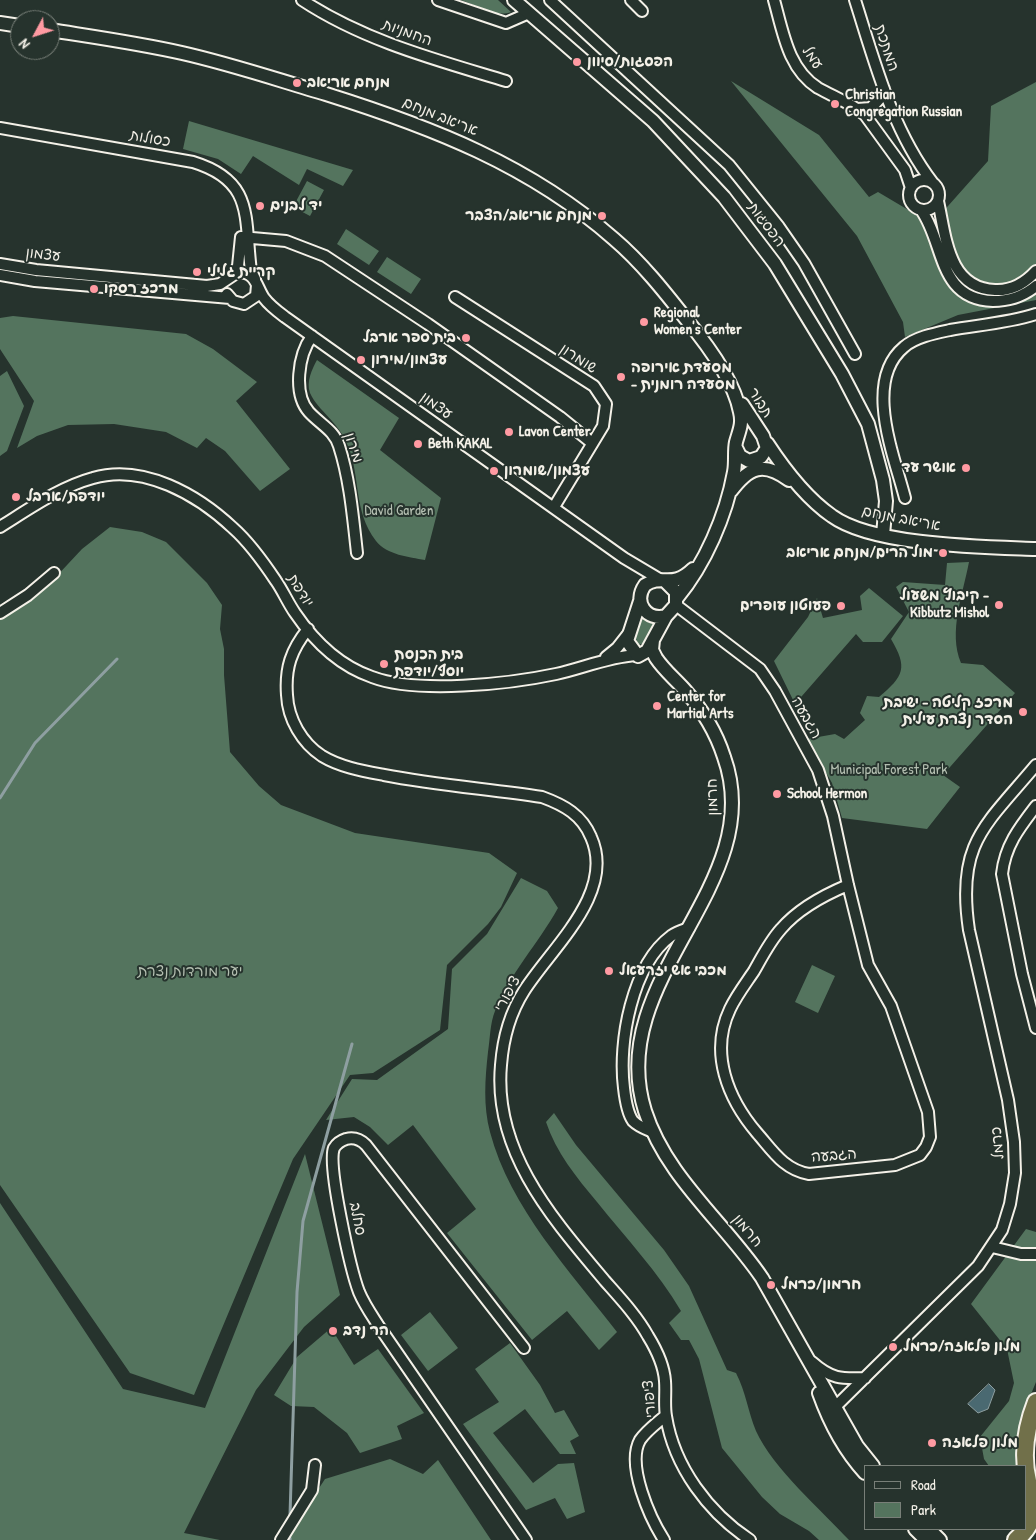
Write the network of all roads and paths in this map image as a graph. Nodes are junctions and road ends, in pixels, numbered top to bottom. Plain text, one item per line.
1 (302, 0) edge
2 (438, 0) edge
3 (550, 0) edge
4 (631, 0) edge
5 (774, 0) edge
6 (854, 0) edge
7 (518, 1) edge
8 (642, 11) dead end
9 (529, 13) junction
10 (60, 32) edge
11 (506, 81) dead end
12 (884, 89) junction
13 (857, 109) junction
14 (0, 128) edge
15 (933, 183) junction
16 (911, 188) junction
17 (938, 201) junction
18 (921, 210) junction
19 (244, 237) junction
20 (1036, 271) edge
21 (1, 272) edge
22 (232, 276) junction
23 (256, 282) junction
24 (1036, 286) edge
25 (230, 298) junction
26 (455, 298) dead end
27 (249, 302) junction
28 (280, 313) junction
29 (1036, 314) edge
30 (312, 336) junction
31 (855, 354) dead end
32 (730, 385) junction
33 (764, 438) junction
34 (592, 443) junction
35 (737, 443) junction
36 (756, 460) junction
37 (783, 466) junction
38 (732, 483) junction
39 (728, 495) junction
40 (809, 495) junction
41 (905, 498) dead end
42 (554, 507) junction
43 (0, 527) edge
44 (883, 535) junction
45 (1036, 549) edge
46 (357, 553) dead end
47 (624, 558) junction
48 (699, 564) junction
49 (54, 573) dead end
50 (663, 581) junction
51 (640, 598) junction
52 (677, 602) junction
53 (0, 613) edge
54 (666, 616) junction
55 (308, 630) junction
56 (628, 634) junction
57 (653, 640) junction
58 (637, 655) junction
59 (601, 661) junction
60 (670, 675) junction
61 (1036, 765) edge
62 (1036, 806) edge
63 (848, 885) junction
64 (689, 928) junction
65 (1036, 1028) edge
66 (653, 1132) junction
67 (992, 1246) junction
68 (1036, 1254) edge
69 (524, 1348) dead end
70 (806, 1357) junction
71 (866, 1378) junction
72 (1036, 1402) edge
73 (831, 1411) junction
74 (666, 1416) junction
75 (315, 1465) dead end
76 (872, 1465) edge
77 (864, 1472) edge
78 (1033, 1497) edge
79 (1026, 1529) edge
80 (1036, 1529) edge
81 (917, 1530) edge
82 (930, 1530) edge
83 (1025, 1530) edge
84 (280, 1540) edge
85 (526, 1540) edge
86 (664, 1540) edge
87 (750, 1540) edge
88 (926, 1540) edge
89 (940, 1540) edge
90 (1016, 1540) edge

1 - 11 street, החמניות
2 - 9 street
3 - 31 street
4 - 8 street
5 - 13 street, עמל
6 - 12 street, המתכת
7 - 9 street, הפסגות
9 - 44 street, הפסגות
10 - 32 street, אריאב מנחם
12 - 13 street
12 - 15 street, המתכת
13 - 16 street, עמל
14 - 19 street, כסולות
15 - 16 street
15 - 17 street
16 - 18 street
17 - 18 street
17 - 20 street
18 - 24 street
19 - 22 street, כסולות
19 - 23 street, כסולות
19 - 34 street
21 - 22 street, עצמון
21 - 25 street, עצמון
22 - 23 street
22 - 25 street
23 - 27 street
23 - 28 street, עצמון
25 - 27 street
26 - 34 street, שומרון
27 - 28 street, עצמון
28 - 30 street, עצמון
29 - 41 street
30 - 42 street, עצמון
30 - 46 street, מירון
32 - 33 street, תבור
32 - 35 street, תבור
33 - 35 street
33 - 36 street
33 - 37 street, תבור
34 - 42 street, שומרון
35 - 36 street
35 - 38 street, תבור
36 - 37 street
36 - 38 street
37 - 40 street, אריאב מנחם
38 - 39 street
39 - 40 street
39 - 48 street
40 - 44 street, אריאב מנחם
42 - 47 street, עצמון
43 - 55 street, יודפת
44 - 45 street, אריאב מנחם
47 - 50 street, עצמון
47 - 51 street, עצמון
48 - 50 street
48 - 52 street
49 - 53 street
50 - 51 street
50 - 52 street
51 - 54 street
51 - 56 street
52 - 54 street
52 - 63 street, הגבעה
54 - 57 street
55 - 59 street, יודפת
55 - 74 street, ציפורי
56 - 58 street
56 - 59 street, יודפת
57 - 58 street
57 - 60 street, חרמון
58 - 59 street, יודפת
58 - 60 street, חרמון
60 - 64 street, חרמון
61 - 67 street, כרמל
62 - 65 street
63 - 63 street, הגבעה
64 - 66 street, חרמון
64 - 66 street
66 - 70 street, חרמון
67 - 68 street
67 - 71 street, כרמל
69 - 85 street, סחלב
70 - 71 street
70 - 73 street, חרמון
71 - 73 street, כרמל
72 - 78 highway
73 - 76 street, חרמון
73 - 77 street, חרמון
74 - 86 street
74 - 87 street, ציפורי
75 - 84 street
78 - 79 highway
80 - 90 street
81 - 88 street
82 - 89 street
83 - 90 highway

